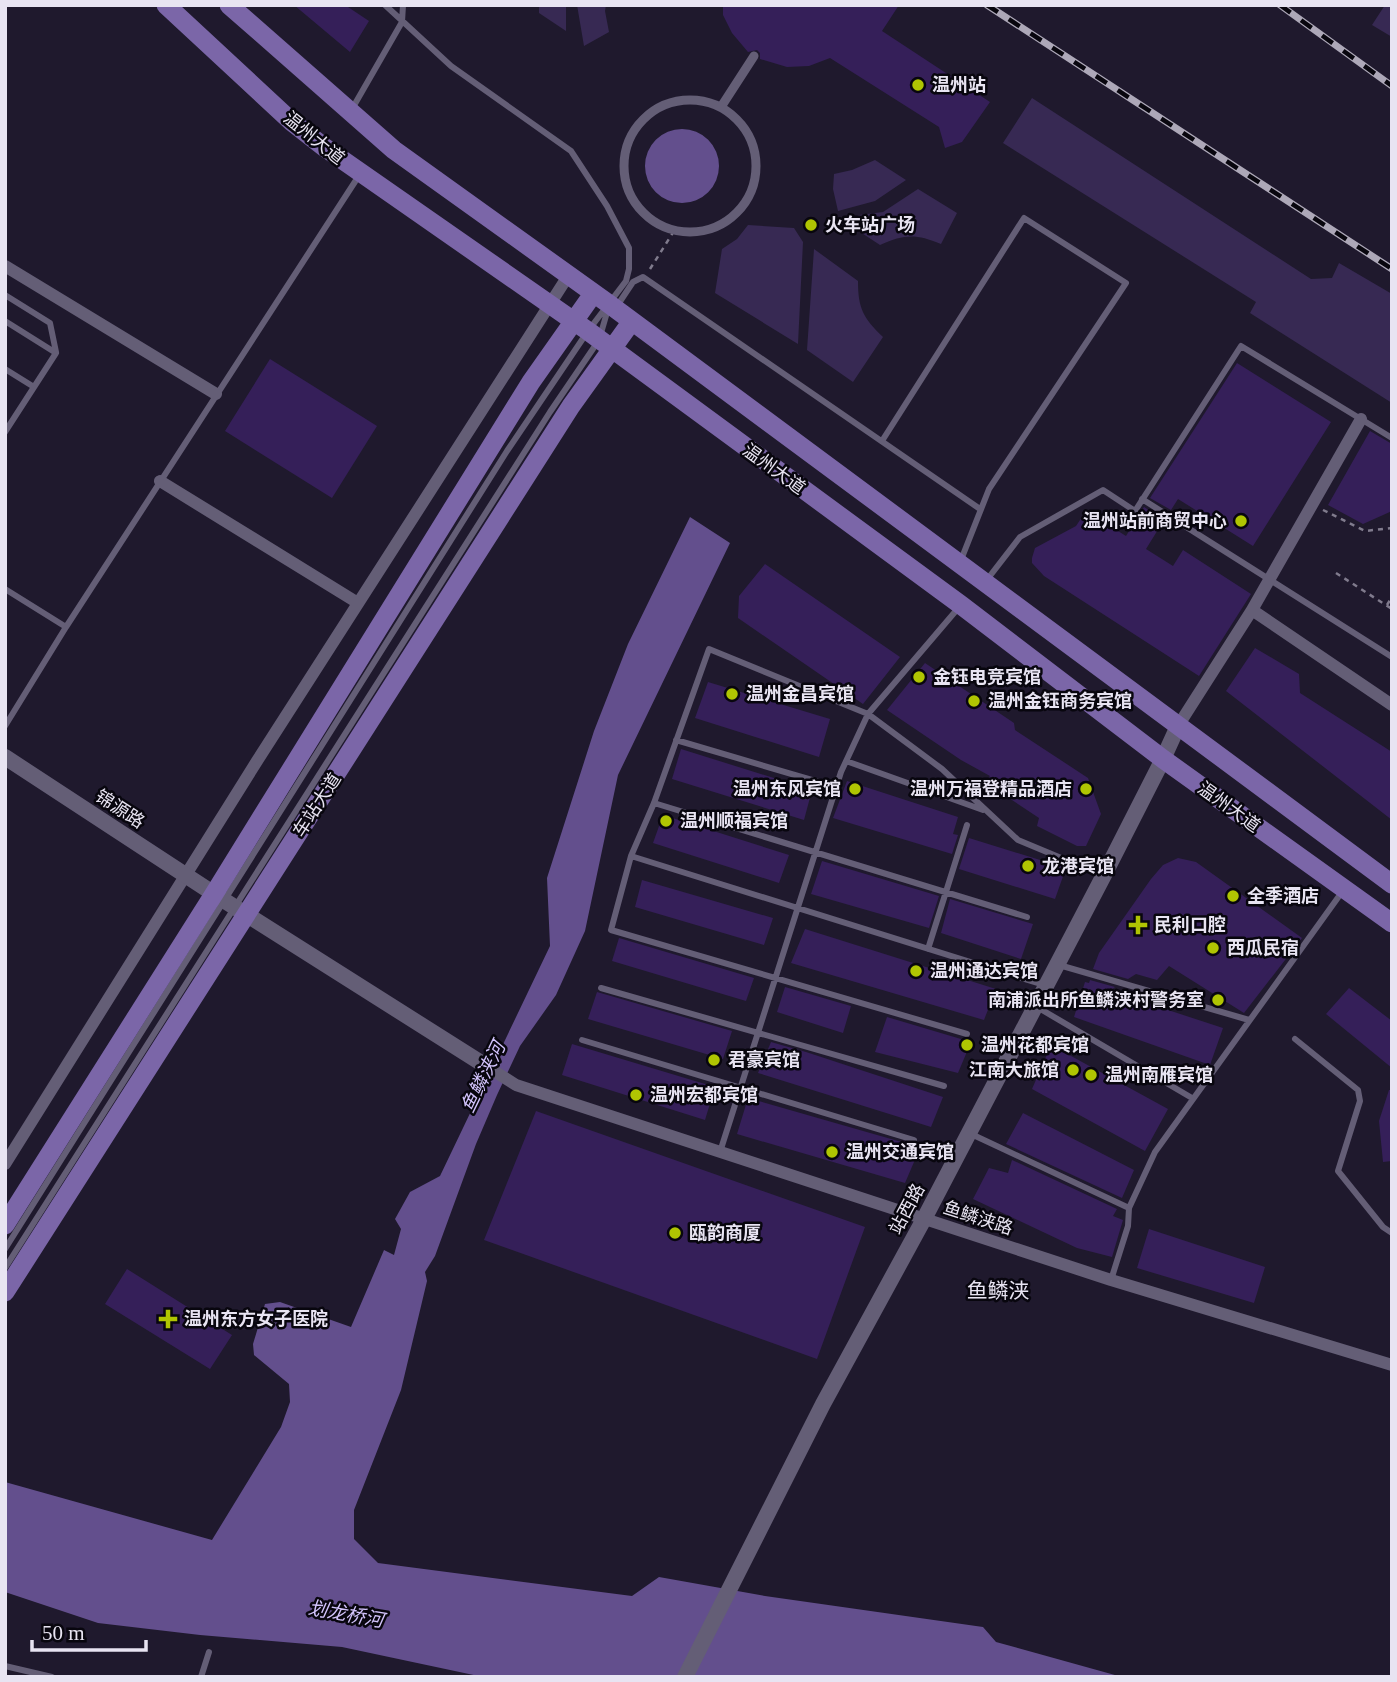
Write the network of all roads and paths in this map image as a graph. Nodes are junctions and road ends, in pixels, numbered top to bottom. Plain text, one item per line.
1 (166, 5) edge
2 (229, 5) edge
3 (386, 5) edge
4 (403, 5) edge
5 (402, 22) junction
6 (754, 56) dead end
7 (721, 107) junction
8 (349, 113) junction
9 (360, 173) junction
10 (674, 231) junction
11 (5, 266) edge
12 (568, 276) junction
13 (642, 276) junction
14 (5, 295) edge
15 (606, 302) junction
16 (548, 305) junction
17 (5, 321) edge
18 (632, 321) junction
19 (593, 336) junction
20 (56, 353) junction
21 (5, 369) edge
22 (34, 387) junction
23 (216, 394) junction
24 (5, 417) edge
25 (1361, 419) junction
26 (12, 421) junction
27 (5, 432) edge
28 (1392, 438) edge
29 (882, 441) junction
30 (160, 481) junction
31 (1142, 499) junction
32 (1312, 504) junction
33 (980, 509) junction
34 (1392, 528) edge
35 (959, 565) junction
36 (1336, 573) dead end
37 (1269, 580) junction
38 (984, 583) junction
39 (5, 589) edge
40 (1392, 597) edge
41 (358, 603) junction
42 (961, 605) junction
43 (1387, 606) junction
44 (1392, 609) edge
45 (1252, 610) junction
46 (65, 627) junction
47 (1392, 657) edge
48 (1391, 701) edge
49 (867, 714) junction
50 (5, 726) edge
51 (1178, 726) junction
52 (676, 740) junction
53 (5, 757) edge
54 (1163, 760) junction
55 (846, 761) junction
56 (836, 787) junction
57 (654, 803) junction
58 (988, 812) junction
59 (967, 825) dead end
60 (815, 851) junction
61 (631, 856) junction
62 (186, 875) junction
63 (1104, 875) junction
64 (1392, 884) edge
65 (1343, 890) junction
66 (945, 891) junction
67 (230, 904) junction
68 (796, 908) junction
69 (1027, 917) dead end
70 (1392, 923) edge
71 (928, 949) junction
72 (1057, 965) junction
73 (775, 976) junction
74 (1046, 986) junction
75 (601, 988) dead end
76 (1035, 1006) junction
77 (1249, 1020) junction
78 (757, 1032) junction
79 (967, 1034) dead end
80 (1295, 1039) dead end
81 (582, 1041) dead end
82 (486, 1066) joint
83 (944, 1086) dead end
84 (740, 1088) junction
85 (1192, 1098) junction
86 (969, 1133) junction
87 (914, 1140) dead end
88 (720, 1152) junction
89 (5, 1164) edge
90 (1129, 1208) junction
91 (924, 1219) junction
92 (5, 1225) edge
93 (1392, 1233) edge
94 (5, 1249) edge
95 (5, 1268) edge
96 (1111, 1280) junction
97 (5, 1292) edge
98 (1392, 1365) edge
99 (209, 1652) dead end
100 (5, 1666) edge
101 (52, 1677) edge
102 (201, 1677) edge
103 (685, 1677) edge

1 - 9 main road, 温州大道
2 - 8 main road, 温州大道
3 - 5 lane
4 - 5 lane
5 - 8 lane
5 - 15 lane
6 - 7 street
7 - 10 street
7 - 10 street
8 - 12 main road, 温州大道
9 - 16 main road, 温州大道
9 - 23 lane
10 - 13 path
11 - 23 street
12 - 15 main road, 温州大道
12 - 16 street
13 - 15 lane
13 - 29 lane
14 - 20 lane
15 - 18 main road, 温州大道
15 - 19 main road, 车站大道
15 - 19 lane
16 - 19 main road, 温州大道
16 - 41 street
17 - 20 lane
18 - 19 main road, 车站大道
18 - 35 main road, 温州大道
19 - 42 main road, 温州大道
19 - 67 main road, 车站大道
19 - 67 main road, 车站大道
20 - 22 lane
21 - 22 lane
22 - 26 lane
23 - 30 lane
24 - 26 lane
25 - 28 lane
25 - 31 lane
25 - 32 street
26 - 27 lane
29 - 33 lane
29 - 33 lane
30 - 41 street
30 - 46 lane
31 - 37 lane
31 - 38 lane
32 - 34 path
32 - 37 street
33 - 35 lane
35 - 38 main road, 温州大道
36 - 43 path
37 - 45 street
37 - 47 lane
38 - 51 main road, 温州大道
39 - 46 lane
40 - 43 path
41 - 62 street
42 - 49 lane
42 - 54 main road, 温州大道
43 - 44 path
45 - 48 street
45 - 51 street
46 - 50 lane
49 - 52 lane
49 - 55 lane
49 - 58 lane
51 - 54 street, 站西路
51 - 64 main road, 温州大道
52 - 56 lane
52 - 57 lane
53 - 62 street, 锦源路
54 - 63 street, 站西路
54 - 65 main road, 温州大道
55 - 56 lane
55 - 58 lane
56 - 60 lane
57 - 60 lane
57 - 61 lane
58 - 63 lane
59 - 66 lane
60 - 66 lane
60 - 68 lane
61 - 68 lane
61 - 73 lane
62 - 67 street, 锦源路
62 - 89 street
63 - 72 street, 站西路
65 - 70 main road, 温州大道
65 - 77 lane
66 - 69 lane
66 - 71 lane
67 - 82 street, 锦源路
67 - 92 main road, 车站大道
67 - 94 lane
67 - 95 lane
67 - 97 main road, 车站大道
68 - 71 lane
68 - 73 lane
71 - 74 lane
72 - 74 street, 站西路
72 - 77 lane
73 - 78 lane
73 - 79 lane
74 - 76 street, 站西路
75 - 78 lane
76 - 85 lane
76 - 86 street, 站西路
77 - 85 lane
78 - 83 lane
78 - 84 lane
80 - 93 lane
81 - 84 lane
82 - 88 street, 鱼鳞浃路
84 - 87 lane
84 - 88 lane
85 - 90 lane
86 - 90 lane
86 - 91 street, 站西路
88 - 91 street, 鱼鳞浃路
90 - 96 lane
91 - 96 street, 鱼鳞浃路
91 - 103 street, 站西路
96 - 98 street, 鱼鳞浃路
99 - 102 lane
100 - 101 lane

